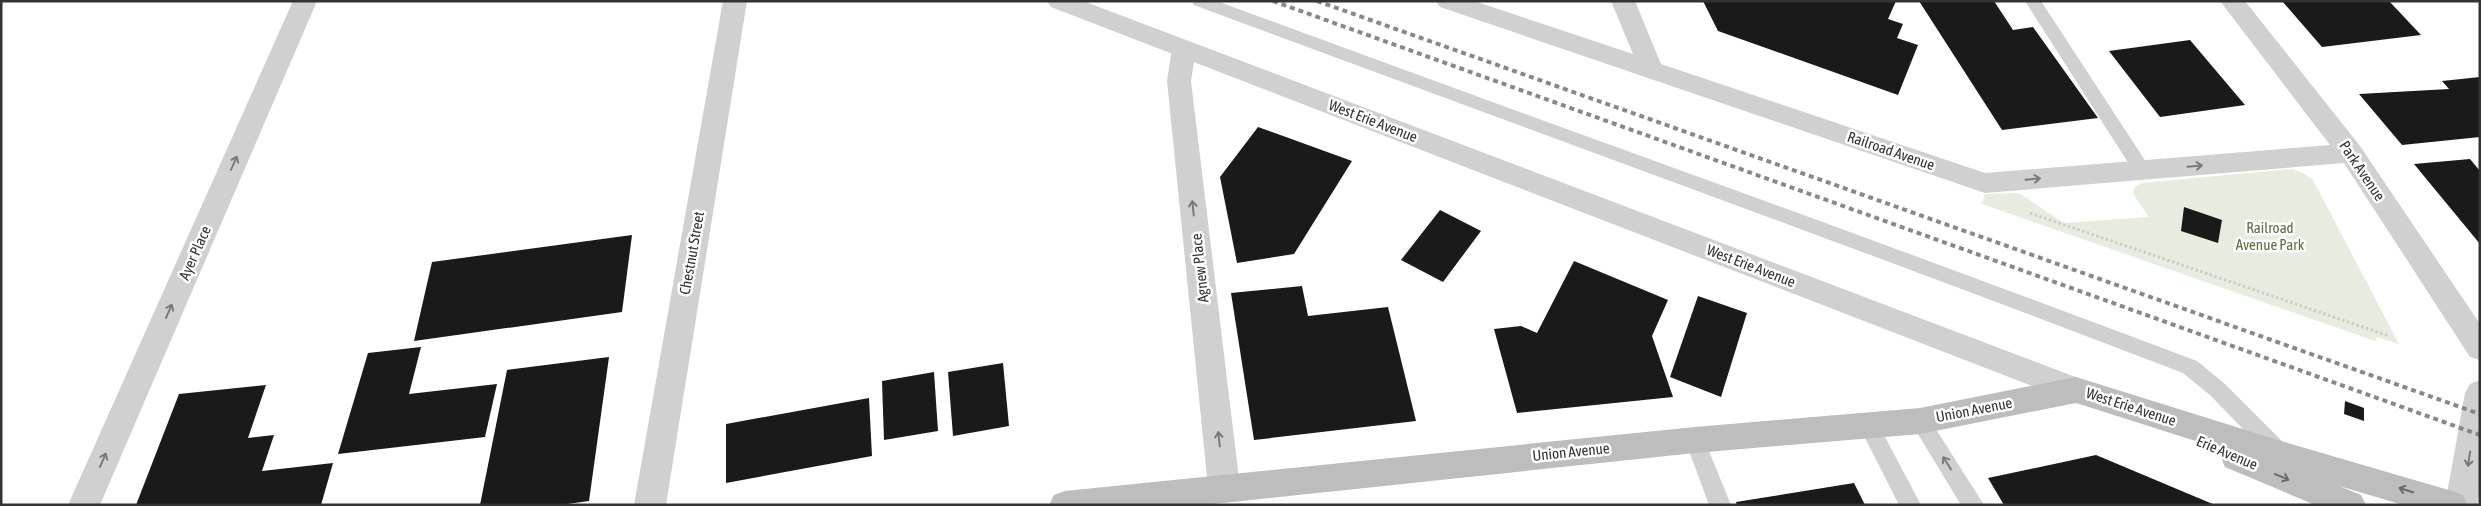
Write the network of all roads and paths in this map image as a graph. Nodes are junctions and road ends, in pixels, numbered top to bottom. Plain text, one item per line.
1 (305, 1) edge
2 (735, 1) edge
3 (1059, 1) edge
4 (1200, 1) edge
5 (1448, 1) edge
6 (1623, 1) edge
7 (2232, 1) edge
8 (2033, 2) edge
9 (1184, 48) junction
10 (1652, 71) junction
11 (2351, 153) junction
12 (2142, 170) junction
13 (1984, 183) junction
14 (2390, 336) dead end
15 (2480, 348) edge
16 (2076, 390) junction
17 (2480, 393) edge
18 (1920, 421) junction
19 (1868, 424) junction
20 (1695, 440) junction
21 (2282, 455) junction
22 (2332, 493) edge
23 (1229, 496) edge
24 (84, 505) edge
25 (650, 505) edge
26 (1065, 505) edge
27 (1720, 505) edge
28 (1910, 505) edge
29 (1972, 505) edge
30 (2452, 505) edge
31 (2461, 505) edge

24 -> 1 street, Ayer Place
2 - 25 street, Chestnut Street
3 - 9 street, West Erie Avenue
4 - 21 lane
5 - 10 street, Railroad Avenue
6 - 10 street
7 - 11 street, Park Avenue
8 - 12 lane
9 - 16 street, West Erie Avenue
23 -> 9 street, Agnew Place
10 - 13 street, Railroad Avenue
12 -> 11 street, Railroad Avenue
11 - 15 street, Park Avenue
13 -> 12 street, Railroad Avenue
13 - 14 path
16 - 18 main road, Union Avenue
16 - 21 main road, West Erie Avenue
16 -> 22 main road, Erie Avenue
17 -> 31 street
18 - 19 main road, Union Avenue
29 -> 18 lane
19 - 20 main road, Union Avenue
19 - 28 lane
20 - 23 main road, Union Avenue
20 - 27 lane
21 - 22 main road, West Erie Avenue
30 -> 22 main road, West Erie Avenue
23 - 26 main road, Union Avenue

